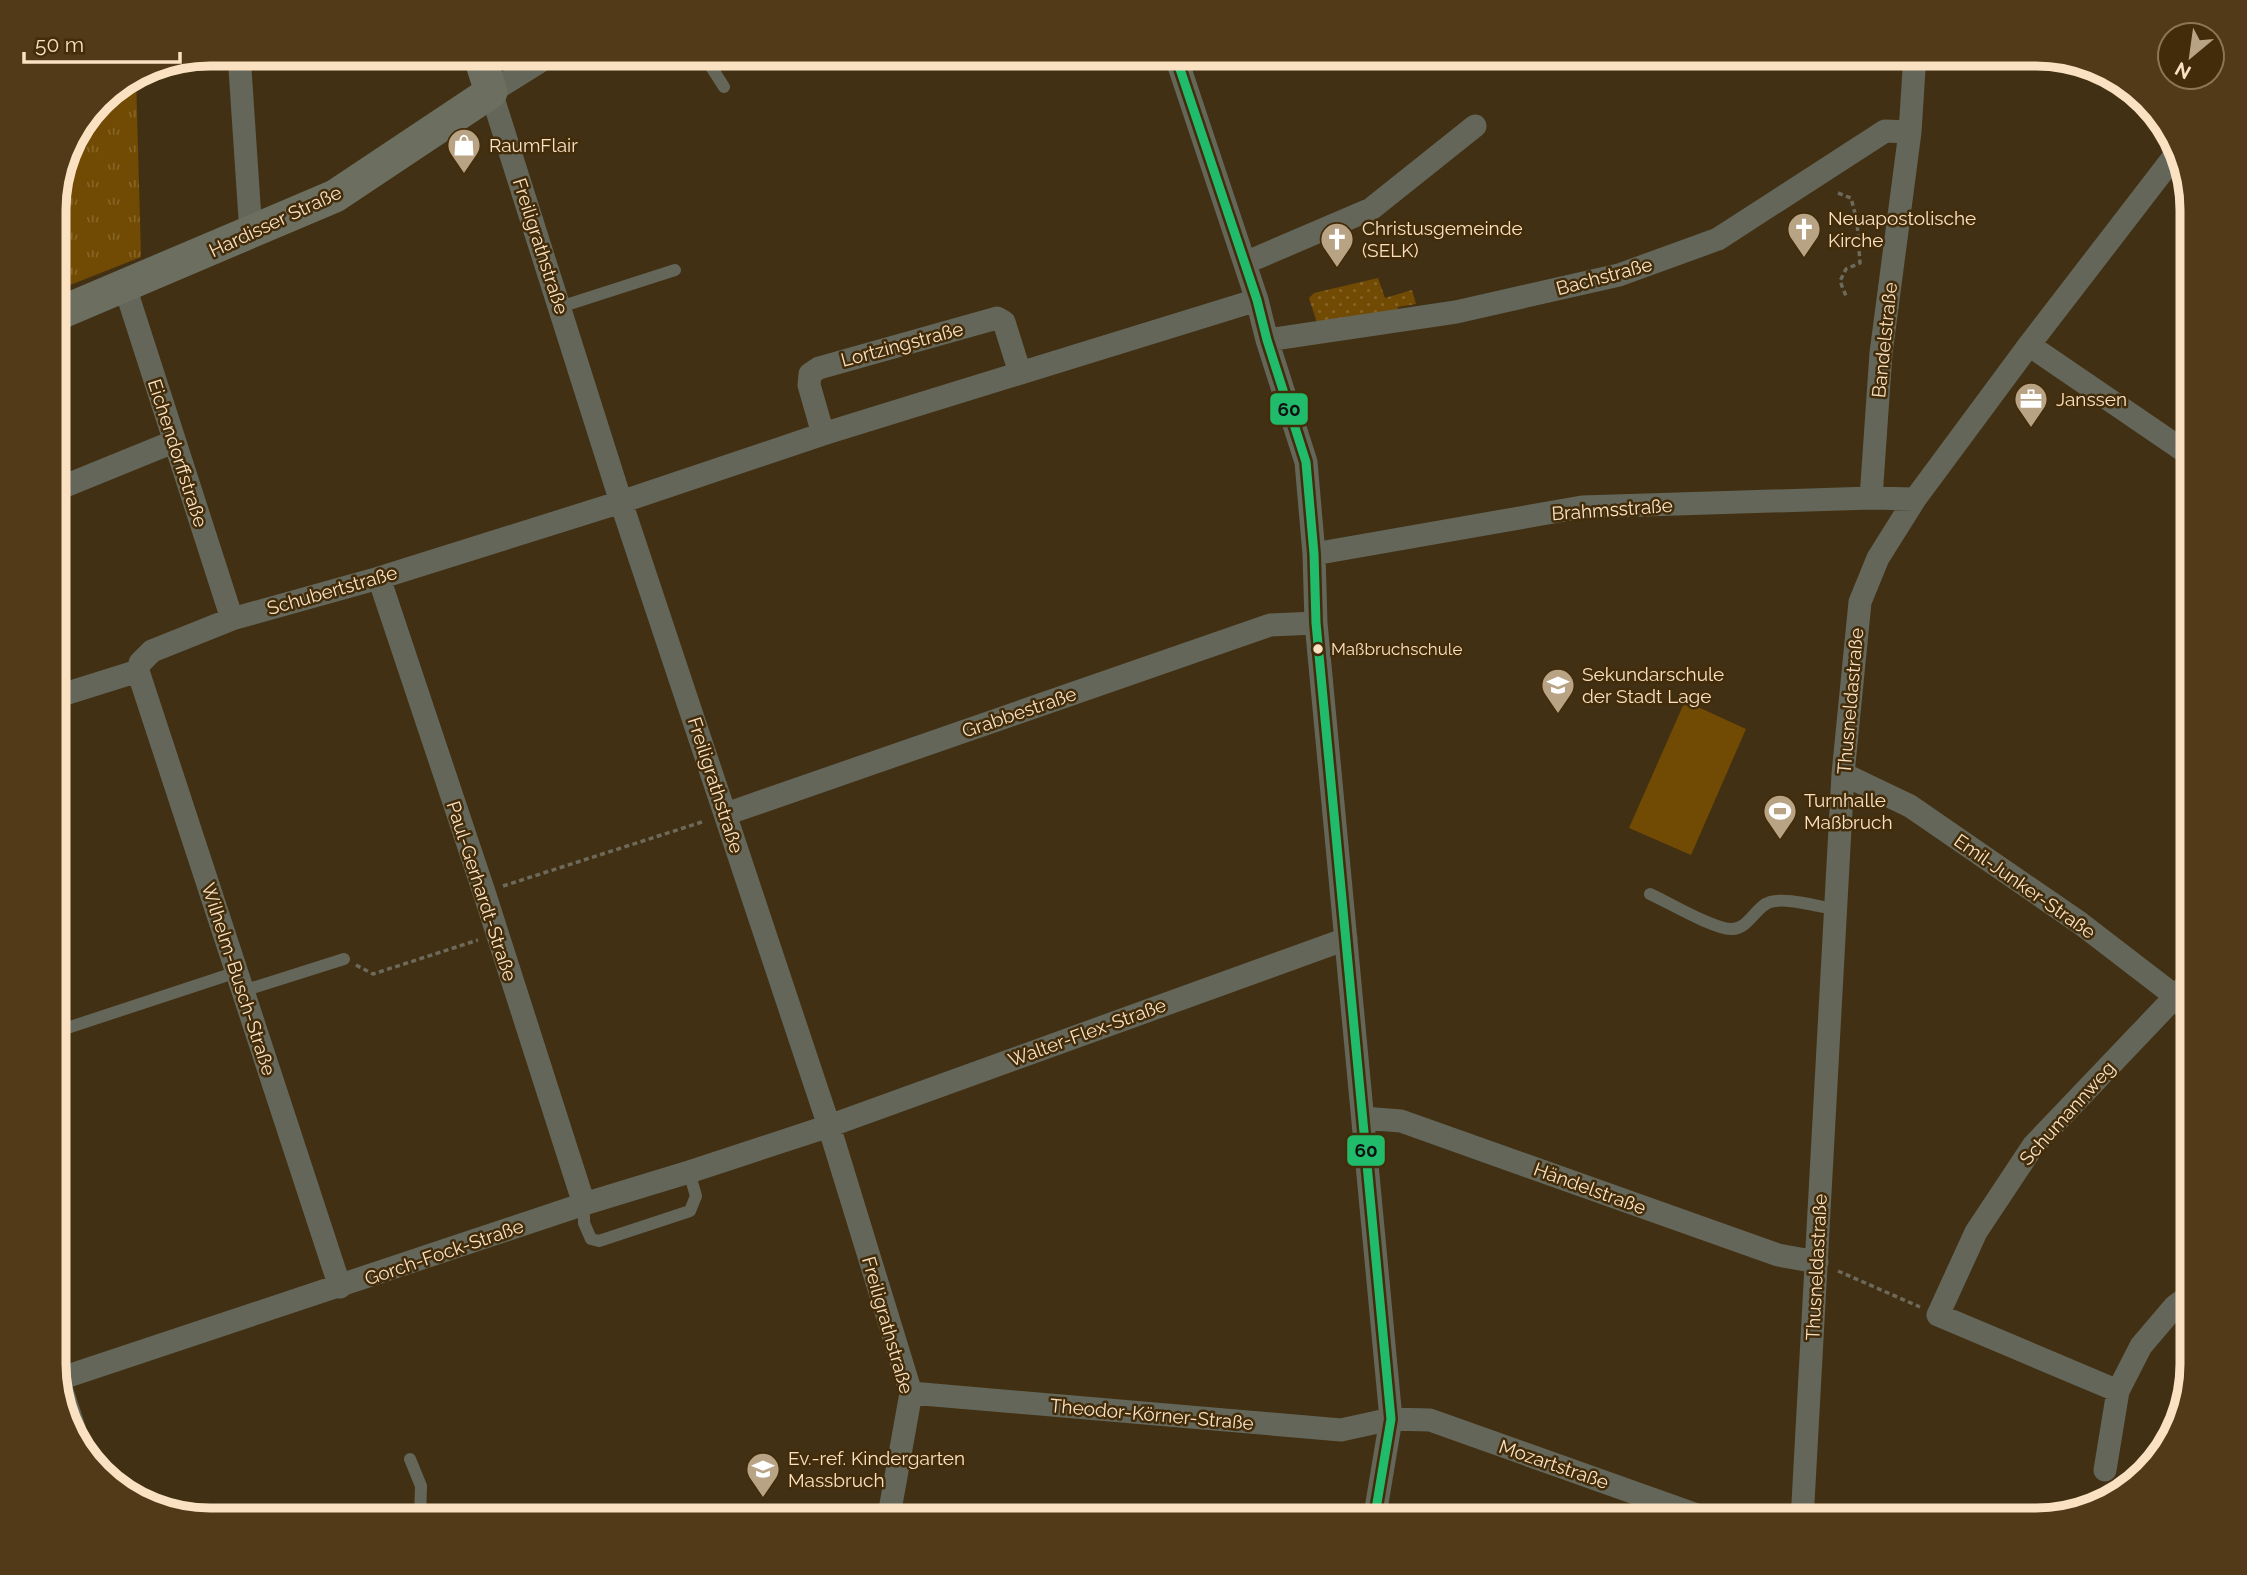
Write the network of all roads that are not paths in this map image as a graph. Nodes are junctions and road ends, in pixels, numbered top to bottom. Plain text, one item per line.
1 (240, 66) edge
2 (483, 66) edge
3 (533, 66) edge
4 (711, 66) edge
5 (1179, 66) edge
6 (1914, 66) edge
7 (724, 87) dead end
8 (491, 92) junction
9 (1475, 126) dead end
10 (1910, 132) junction
11 (2171, 160) edge
12 (251, 234) junction
13 (1245, 263) junction
14 (675, 270) dead end
15 (125, 287) junction
16 (1257, 300) junction
17 (560, 307) junction
18 (67, 310) edge
19 (1266, 340) junction
20 (2029, 345) junction
21 (1020, 373) junction
22 (823, 434) junction
23 (173, 442) junction
24 (2180, 448) edge
25 (67, 485) edge
26 (1871, 498) junction
27 (1915, 499) junction
28 (621, 502) junction
29 (1314, 554) junction
30 (379, 578) junction
31 (232, 619) junction
32 (1316, 623) junction
33 (138, 671) junction
34 (67, 693) edge
35 (1843, 774) junction
36 (726, 814) junction
37 (1650, 894) dead end
38 (1836, 909) junction
39 (1346, 939) junction
40 (344, 959) road end
41 (240, 981) junction
42 (2180, 991) edge
43 (2175, 996) junction
44 (2180, 1002) edge
45 (67, 1029) edge
46 (1363, 1118) junction
47 (828, 1126) junction
48 (689, 1172) junction
49 (584, 1204) junction
50 (1817, 1262) junction
51 (341, 1287) junction
52 (2180, 1302) edge
53 (67, 1371) edge
54 (2118, 1391) junction
55 (911, 1392) junction
56 (1391, 1419) junction
57 (410, 1459) dead end
58 (2105, 1470) dead end
59 (420, 1508) edge
60 (890, 1508) edge
61 (1376, 1508) edge
62 (1677, 1508) edge
63 (1802, 1508) edge

1 - 12 street
2 - 8 street, Freiligrathstraße
3 - 8 street, Hardisser Straße
4 - 7 lane
5 - 13 street
6 - 10 street, Bandelstraße
8 - 12 street, Hardisser Straße
8 - 17 street, Freiligrathstraße
9 - 13 street
10 - 19 street, Bachstraße
10 - 26 street, Bandelstraße
11 - 20 street, Thusneldastraße
12 - 15 street, Hardisser Straße
13 - 16 street
14 - 17 lane
15 - 18 street, Hardisser Straße
15 - 23 street, Eichendorffstraße
16 - 19 street
16 - 21 street
17 - 28 street, Freiligrathstraße
19 - 29 street
20 - 24 street
20 - 27 street, Thusneldastraße
21 - 22 street
21 - 22 street, Lortzingstraße
22 - 28 street
23 - 25 street
23 - 31 street, Eichendorffstraße
26 - 27 street
26 - 29 street, Brahmsstraße
27 - 35 street, Thusneldastraße
28 - 30 street, Schubertstraße
28 - 36 street, Freiligrathstraße
29 - 32 street
30 - 31 street, Schubertstraße
30 - 49 street, Paul-Gerhardt-Straße
31 - 33 street, Schubertstraße
32 - 36 street, Grabbestraße
32 - 39 street
33 - 34 street, Schubertstraße
33 - 41 street, Wilhelm-Busch-Straße
35 - 38 street, Thusneldastraße
35 - 43 street, Emil-Junker-Straße
36 - 47 street, Freiligrathstraße
37 - 38 lane
38 - 50 street, Thusneldastraße
39 - 46 street
39 - 47 street, Walter-Flex-Straße
40 - 41 lane
41 - 45 lane
41 - 51 street, Wilhelm-Busch-Straße
42 - 43 street, Schumannweg
43 - 44 street, Emil-Junker-Straße
43 - 54 street, Schumannweg
46 - 50 street, Händelstraße
46 - 56 street
47 - 48 street, Gorch-Fock-Straße
47 - 55 street, Freiligrathstraße
48 - 49 street, Gorch-Fock-Straße
48 - 49 lane
49 - 51 street, Gorch-Fock-Straße
50 - 63 street, Thusneldastraße
51 - 53 street, Gorch-Fock-Straße
52 - 54 street
54 - 58 street
55 - 56 street, Theodor-Körner-Straße
55 - 60 street, Freiligrathstraße
56 - 61 street
56 - 62 street, Mozartstraße
57 - 59 lane

